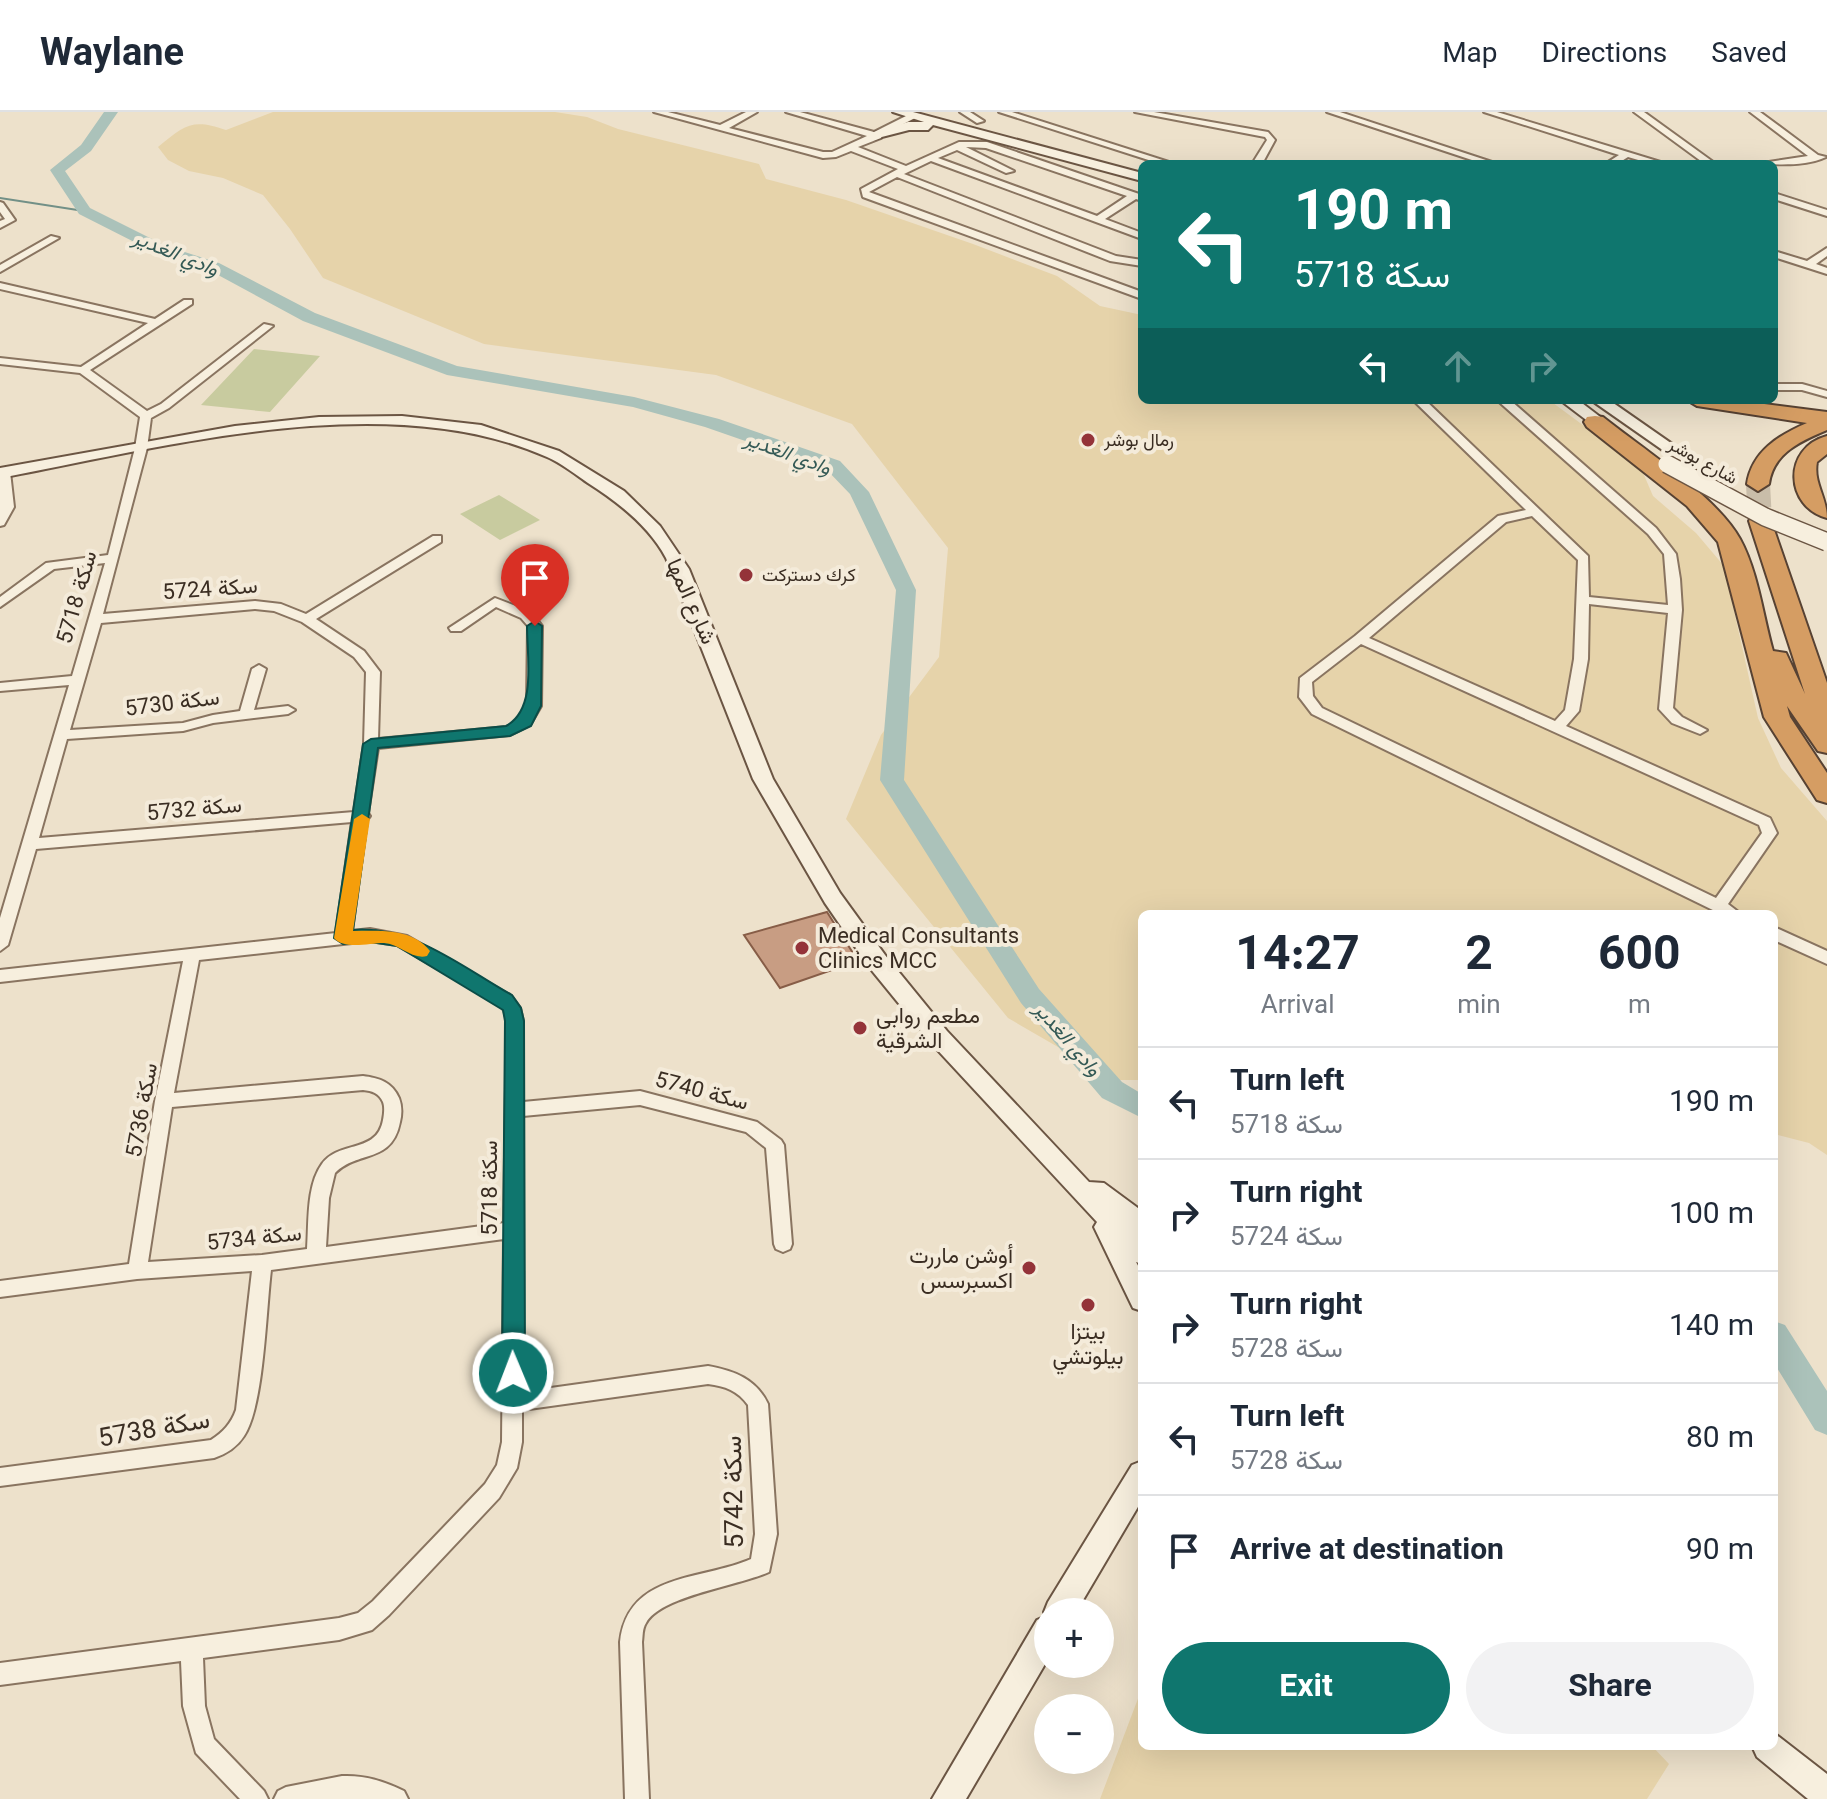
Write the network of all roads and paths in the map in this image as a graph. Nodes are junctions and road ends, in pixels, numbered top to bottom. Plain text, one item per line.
1 (658, 112) edge
2 (753, 112) edge
3 (790, 112) edge
4 (884, 112) edge
5 (928, 112) edge
6 (953, 112) edge
7 (964, 112) edge
8 (1003, 112) edge
9 (1139, 112) edge
10 (1331, 112) edge
11 (1367, 112) edge
12 (1488, 112) edge
13 (1638, 112) edge
14 (1754, 112) edge
15 (907, 113) edge
16 (1353, 119) junction
17 (980, 121) junction
18 (720, 129) junction
19 (880, 131) junction
20 (971, 132) junction
21 (1034, 139) junction
22 (957, 146) junction
23 (852, 147) junction
24 (1627, 154) junction
25 (930, 158) junction
26 (1822, 158) edge
27 (1157, 160) edge
28 (1259, 160) edge
29 (1481, 160) edge
30 (1617, 160) edge
31 (1648, 160) edge
32 (1705, 160) edge
33 (1778, 162) edge
34 (1042, 163) joint
35 (1138, 167) edge
36 (1009, 171) dead end
37 (901, 172) junction
38 (1138, 176) edge
39 (1138, 193) edge
40 (1138, 194) edge
41 (1778, 197) edge
42 (0, 205) edge
43 (1827, 213) edge
44 (1107, 224) junction
45 (0, 225) edge
46 (1138, 234) edge
47 (54, 238) dead end
48 (1827, 251) edge
49 (1778, 255) edge
50 (1138, 262) edge
51 (1808, 265) junction
52 (0, 269) edge
53 (1827, 271) edge
54 (0, 286) edge
55 (1138, 295) edge
56 (188, 302) dead end
57 (156, 322) junction
58 (268, 326) dead end
59 (0, 361) edge
60 (83, 370) junction
61 (1778, 387) edge
62 (1827, 394) edge
63 (1423, 404) edge
64 (1508, 404) edge
65 (1719, 404) edge
66 (1597, 411) edge
67 (146, 416) junction
68 (1827, 420) edge
69 (1827, 443) edge
70 (141, 448) junction
71 (1673, 460) junction
72 (2, 472) edge
73 (1758, 484) tunnel mouth
74 (1695, 501) junction
75 (1536, 511) junction
76 (1827, 511) edge
77 (1760, 521) tunnel mouth
78 (0, 522) edge
79 (1827, 528) edge
80 (437, 539) dead end
81 (1827, 542) edge
82 (113, 558) junction
83 (1584, 600) junction
84 (0, 603) edge
85 (1675, 610) junction
86 (96, 619) junction
87 (307, 619) junction
88 (456, 628) dead end
89 (1360, 639) junction
90 (259, 669) dead end
91 (77, 680) junction
92 (0, 687) edge
93 (288, 710) dead end
94 (246, 715) junction
95 (1827, 721) edge
96 (1557, 727) junction
97 (1700, 730) dead end
98 (61, 735) junction
99 (371, 744) junction
100 (1827, 745) edge
101 (1827, 794) edge
102 (363, 816) junction
103 (29, 844) junction
104 (1719, 906) junction
105 (1726, 910) edge
106 (1778, 935) edge
107 (343, 938) junction
108 (0, 945) edge
109 (192, 956) junction
110 (1827, 958) edge
111 (0, 976) edge
112 (164, 1101) junction
113 (513, 1110) junction
114 (1055, 1161) junction
115 (1098, 1208) junction
116 (1138, 1222) edge
117 (512, 1230) junction
118 (783, 1244) dead end
119 (1138, 1249) edge
120 (316, 1255) junction
121 (262, 1263) junction
122 (137, 1271) junction
123 (0, 1289) edge
124 (1138, 1292) edge
125 (514, 1402) junction
126 (0, 1477) edge
127 (1138, 1480) edge
128 (1138, 1501) edge
129 (1095, 1555) junction
130 (1068, 1598) edge
131 (192, 1648) junction
132 (1034, 1654) edge
133 (0, 1674) edge
134 (1773, 1750) edge
135 (1827, 1794) edge
136 (256, 1799) edge
137 (286, 1799) edge
138 (396, 1799) edge
139 (637, 1799) edge
140 (948, 1799) edge

1 - 18 street
2 - 18 street
3 - 19 street
4 - 19 street
5 - 21 street
6 - 17 street
7 - 17 street
8 - 27 street
9 - 28 street
10 - 16 street
11 - 16 street
12 - 24 street
13 - 32 street
14 - 26 street
15 - 19 street
15 - 20 street
16 - 29 street
17 - 21 street
18 - 23 street
19 - 20 street
19 - 23 street
20 - 38 street
21 - 35 street
22 - 25 street
22 - 34 street
22 - 36 street
23 - 37 street
24 - 30 street
24 - 31 street
25 - 37 street
25 - 44 street
26 - 33 street
34 - 39 street
37 - 50 street
37 - 55 street
40 - 44 street
41 - 43 street
42 - 45 street
44 - 46 street
47 - 52 street
48 - 51 street
49 - 51 street
51 - 53 street
54 - 57 street
56 - 57 street
57 - 60 street
58 - 67 street
59 - 60 street
60 - 67 street
61 - 62 street
63 - 75 street
64 - 85 street
65 - 68 highway
66 - 71 street, شارع بوشر
66 - 74 highway
67 - 70 street, سكة 5718
68 - 73 highway
69 - 76 highway
70 - 72 street, شارع المها
70 - 82 street, سكة 5718
70 - 114 street, شارع المها
71 - 79 street, شارع بوشر
71 - 81 street, شارع بوشر, bridge
72 - 78 street
74 - 100 highway
74 - 101 highway
75 - 83 street
75 - 89 street
77 - 95 highway
80 - 87 street
82 - 84 street
82 - 86 street, سكة 5718
83 - 85 street
83 - 96 street
85 - 97 street
86 - 87 street, سكة 5724
86 - 91 street, سكة 5718
87 - 99 street, سكة 5724
88 - 99 street
89 - 96 street
89 - 104 street
90 - 94 street
91 - 92 street
91 - 98 street, سكة 5718
93 - 94 street, سكة 5730
94 - 98 street, سكة 5730
96 - 104 street
98 - 103 street, سكة 5718
99 - 102 street, سكة 5724
102 - 103 street, سكة 5732
102 - 107 street, سكة 5724
103 - 108 street, سكة 5718
104 - 105 street
106 - 110 street
107 - 109 street, سكة 5718
107 - 113 street, سكة 5718
109 - 111 street, سكة 5718
109 - 112 street, سكة 5736
112 - 120 street
112 - 122 street, سكة 5736
113 - 117 street, سكة 5718
113 - 118 street, سكة 5740
114 - 115 street, شارع المها
114 - 116 street, شارع المها
115 - 119 street, شارع المها
115 - 124 street
117 - 120 street, سكة 5734
117 - 125 street, سكة 5718
120 - 121 street, سكة 5734
121 - 122 street, سكة 5734
121 - 126 street, سكة 5738
122 - 123 street, سكة 5734
125 - 131 street, سكة 5718
125 - 139 street, سكة 5742
127 - 129 street
128 - 129 street
129 - 130 street
131 - 133 street, سكة 5718
131 - 136 street
132 - 140 street
134 - 135 street
137 - 138 street

